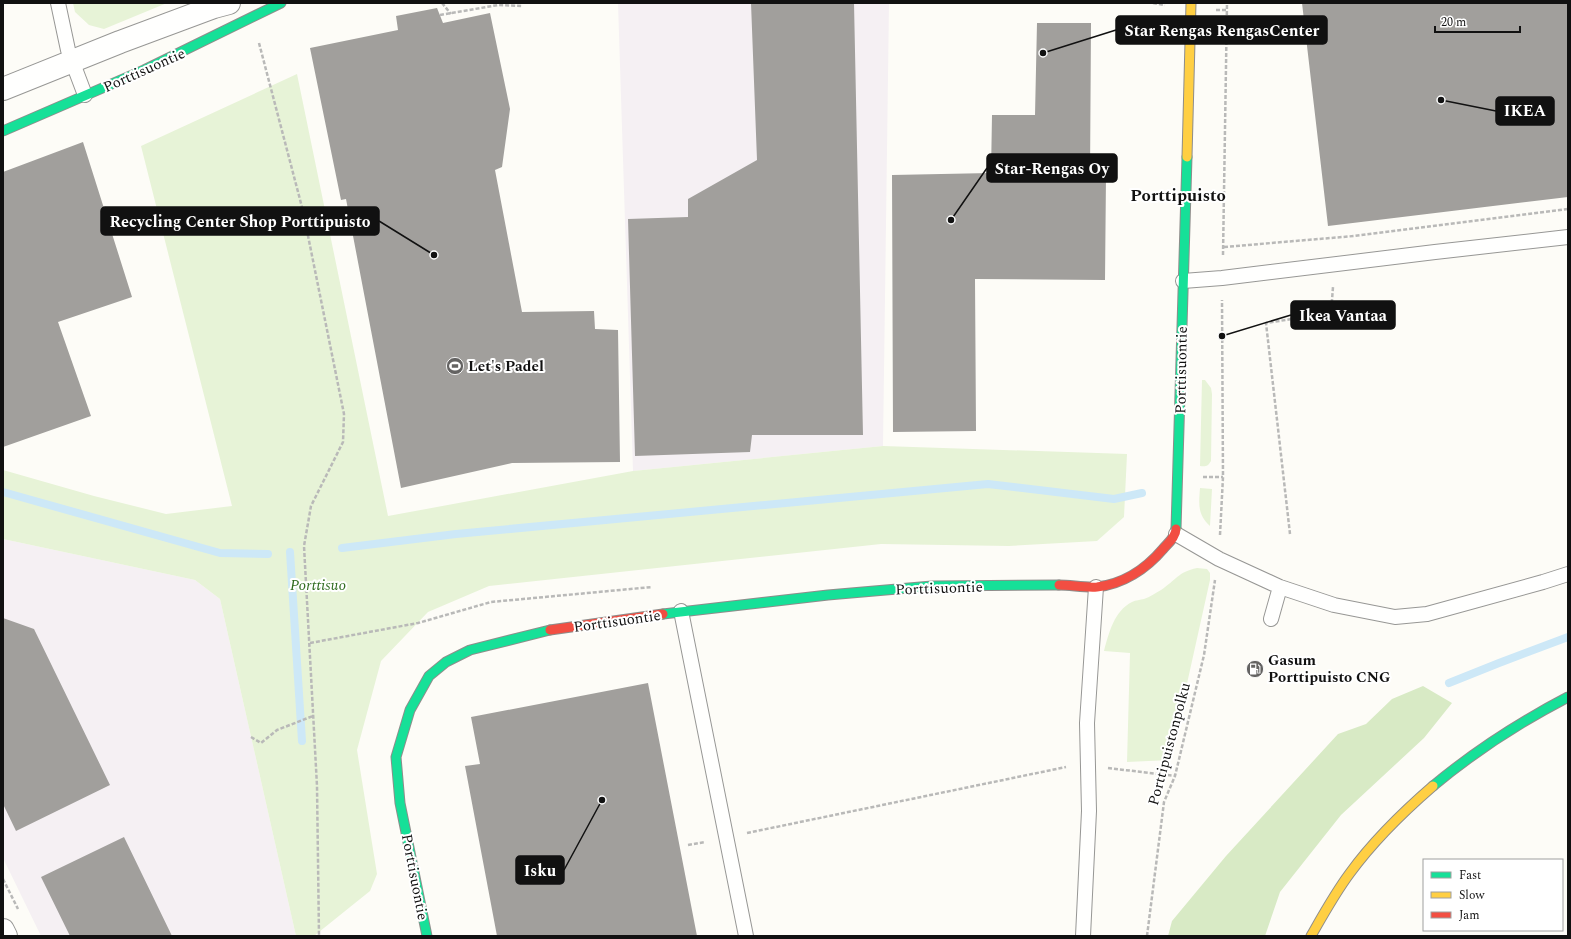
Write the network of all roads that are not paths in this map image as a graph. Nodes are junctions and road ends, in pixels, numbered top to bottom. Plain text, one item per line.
1 (58, 3) edge
2 (229, 3) edge
3 (282, 3) edge
4 (1191, 3) edge
5 (72, 62) junction
6 (3, 89) edge
7 (86, 95) junction
8 (3, 131) edge
9 (1568, 237) edge
10 (1183, 281) junction
11 (1176, 534) junction
12 (1568, 574) edge
13 (1096, 587) junction
14 (1280, 587) junction
15 (681, 612) junction
16 (1271, 619) dead end
17 (1568, 697) edge
18 (3, 930) edge
19 (424, 934) edge
20 (6, 936) edge
21 (746, 936) edge
22 (1083, 936) edge
23 (1312, 936) edge

1 - 5 lane
2 - 5 street
3 - 7 main road, Porttisuontie
4 - 10 main road, Porttisuontie
5 - 6 street
5 - 7 lane
7 - 8 main road, Porttisuontie
9 - 10 lane
10 - 11 main road, Porttisuontie
11 - 13 main road, Porttisuontie
11 - 14 lane
12 - 14 lane
13 - 15 main road, Porttisuontie
13 - 22 lane
14 - 16 lane
15 - 19 main road, Porttisuontie
15 - 21 lane
17 - 23 main road
18 - 20 street

